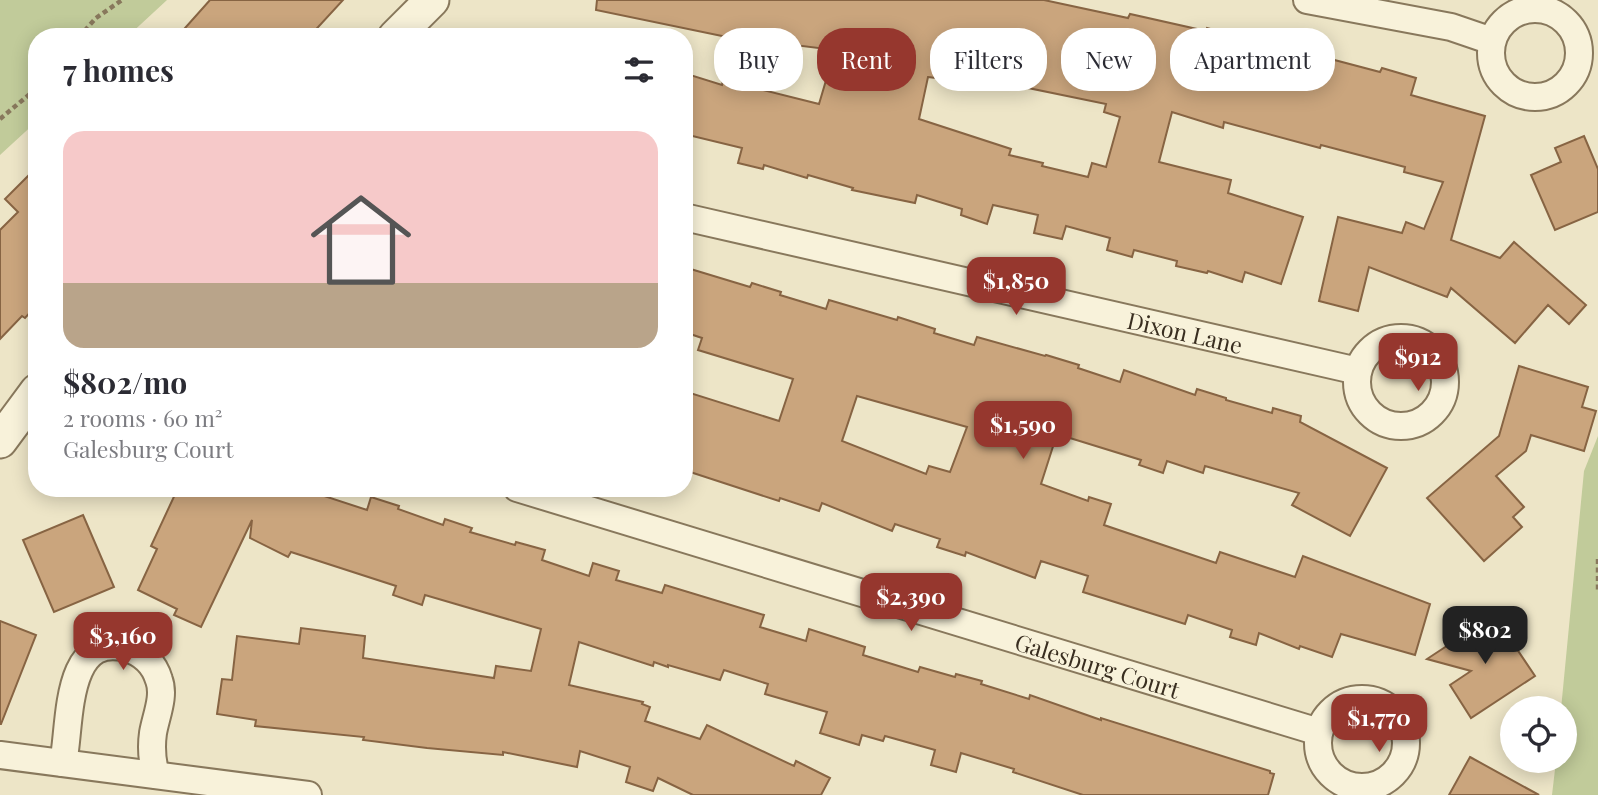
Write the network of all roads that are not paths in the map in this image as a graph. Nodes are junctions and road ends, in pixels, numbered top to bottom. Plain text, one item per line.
1 (432, 0) edge
2 (1307, 0) edge
3 (404, 28) edge
4 (1492, 41) dead end
5 (693, 219) edge
6 (1358, 371) dead end
7 (28, 403) edge
8 (0, 442) edge
9 (547, 497) edge
10 (1319, 732) dead end
11 (0, 755) edge
12 (63, 763) junction
13 (156, 775) junction
14 (308, 795) edge

1 - 3 street
2 - 4 street
5 - 6 street, Dixon Lane
7 - 8 street
9 - 10 street, Galesburg Court
11 - 12 street
12 - 13 street
12 - 13 street
13 - 14 street

